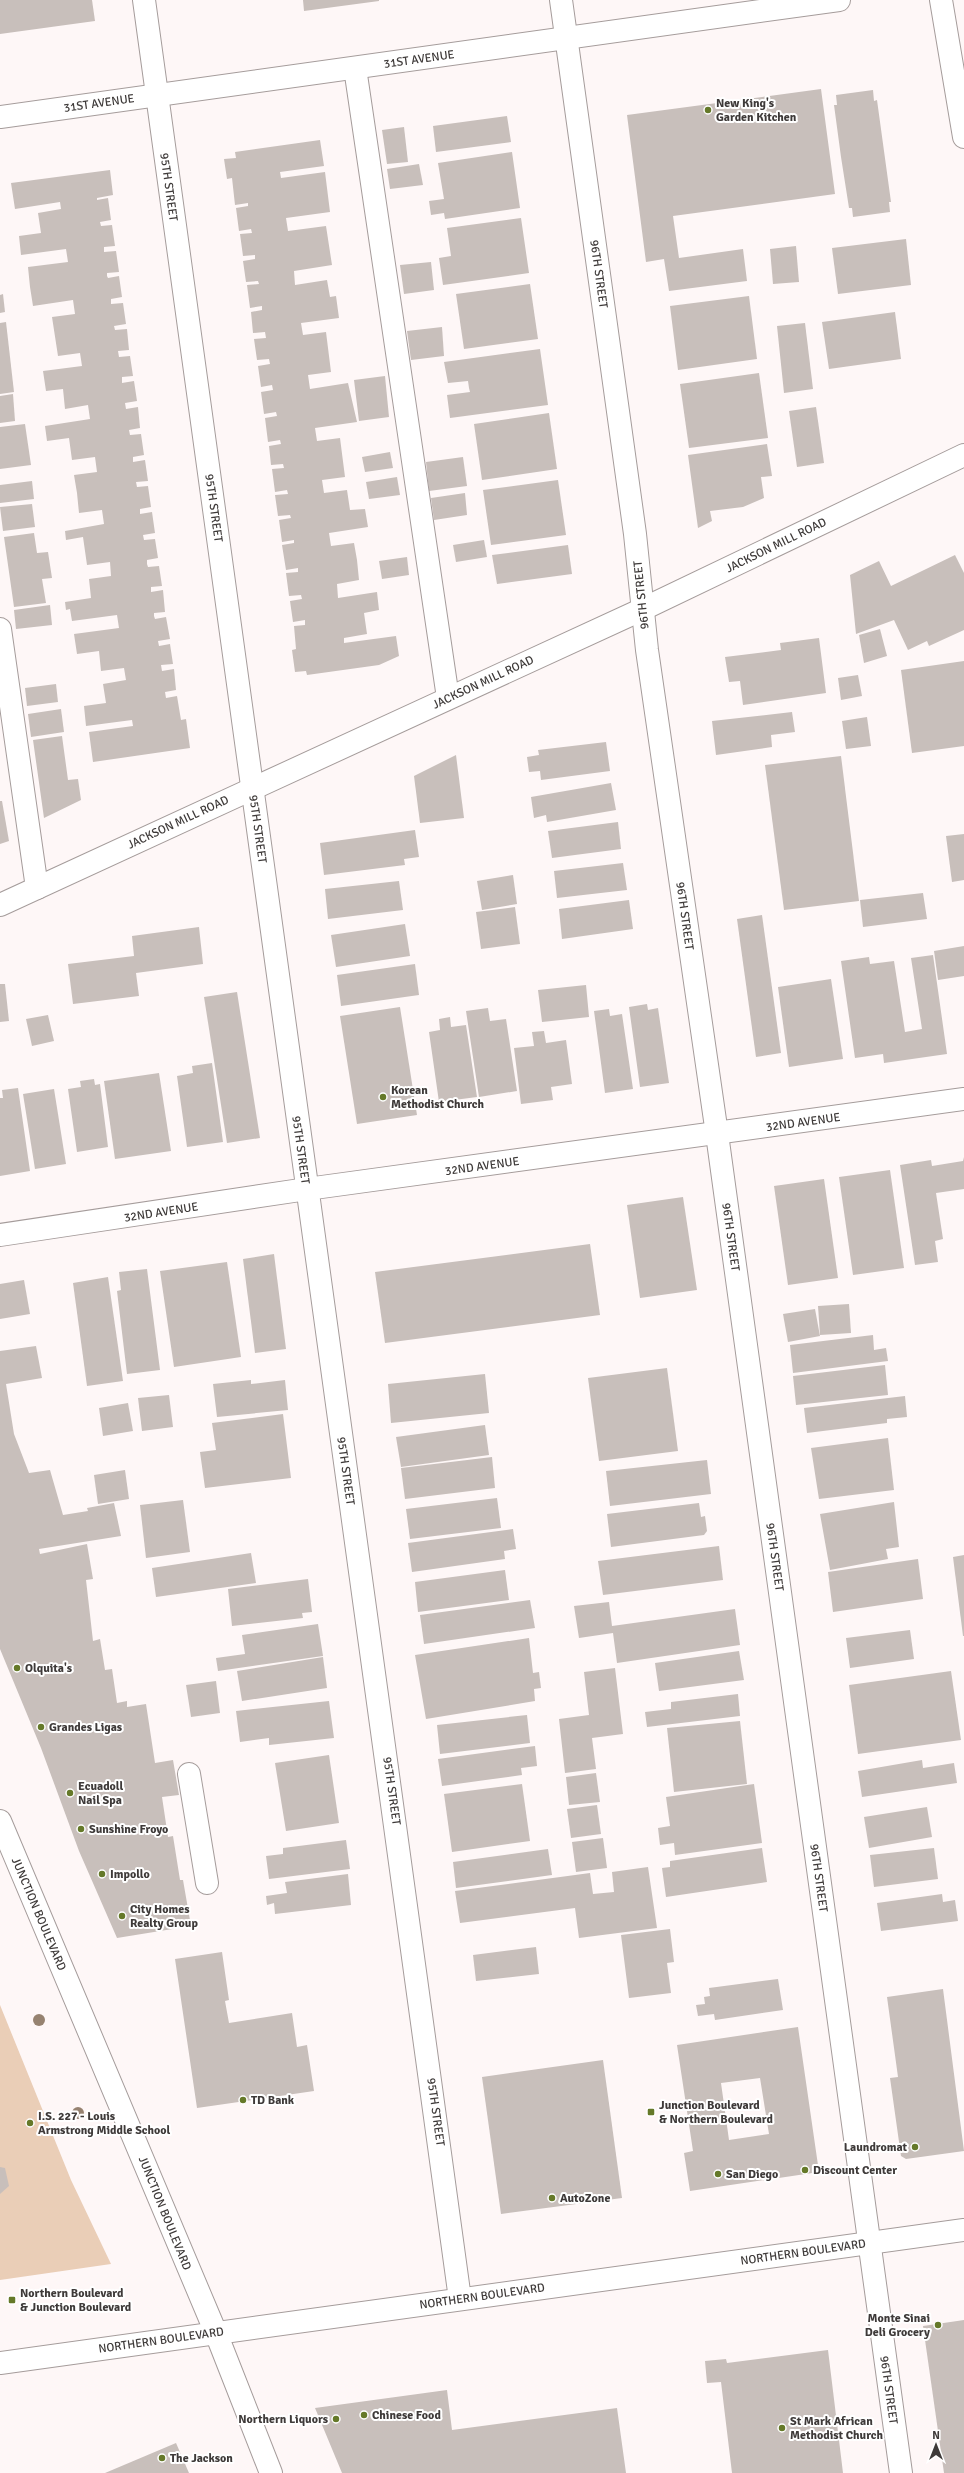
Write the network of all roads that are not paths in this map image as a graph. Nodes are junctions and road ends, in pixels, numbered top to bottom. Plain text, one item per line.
1 (144, 0) edge
2 (561, 0) edge
3 (839, 0) edge
4 (941, 0) edge
5 (566, 39) junction
6 (355, 68) junction
7 (157, 95) junction
8 (0, 117) edge
9 (964, 137) edge
10 (964, 455) edge
11 (643, 609) junction
12 (0, 629) edge
13 (448, 698) junction
14 (252, 788) junction
15 (37, 888) junction
16 (0, 905) edge
17 (964, 1099) edge
18 (717, 1134) junction
19 (307, 1190) junction
20 (0, 1235) edge
21 (189, 1774) dead end
22 (0, 1821) edge
23 (207, 1883) dead end
24 (964, 2230) edge
25 (868, 2243) junction
26 (460, 2299) junction
27 (216, 2333) junction
28 (0, 2363) edge
29 (271, 2473) edge
30 (901, 2473) edge

1 - 7 street, 95TH STREET
2 - 5 street, 96TH STREET
3 - 5 street, 31ST AVENUE
4 - 9 street
5 - 6 street, 31ST AVENUE
5 - 11 street, 96TH STREET
6 - 7 street, 31ST AVENUE
6 - 13 street
7 - 8 street, 31ST AVENUE
7 - 14 street, 95TH STREET
10 - 11 street, JACKSON MILL ROAD
11 - 13 street, JACKSON MILL ROAD
11 - 18 street, 96TH STREET
12 - 15 street
13 - 14 street, JACKSON MILL ROAD
14 - 15 street, JACKSON MILL ROAD
14 - 19 street, 95TH STREET
15 - 16 street, JACKSON MILL ROAD
17 - 18 street, 32ND AVENUE
18 - 19 street, 32ND AVENUE
18 - 25 street, 96TH STREET
19 - 20 street, 32ND AVENUE
19 - 26 street, 95TH STREET
21 - 23 street
22 - 27 street, JUNCTION BOULEVARD
24 - 25 street, NORTHERN BOULEVARD
25 - 26 street, NORTHERN BOULEVARD
25 - 30 street, 96TH STREET
26 - 27 street, NORTHERN BOULEVARD
27 - 28 street, NORTHERN BOULEVARD
27 - 29 street, JUNCTION BOULEVARD

